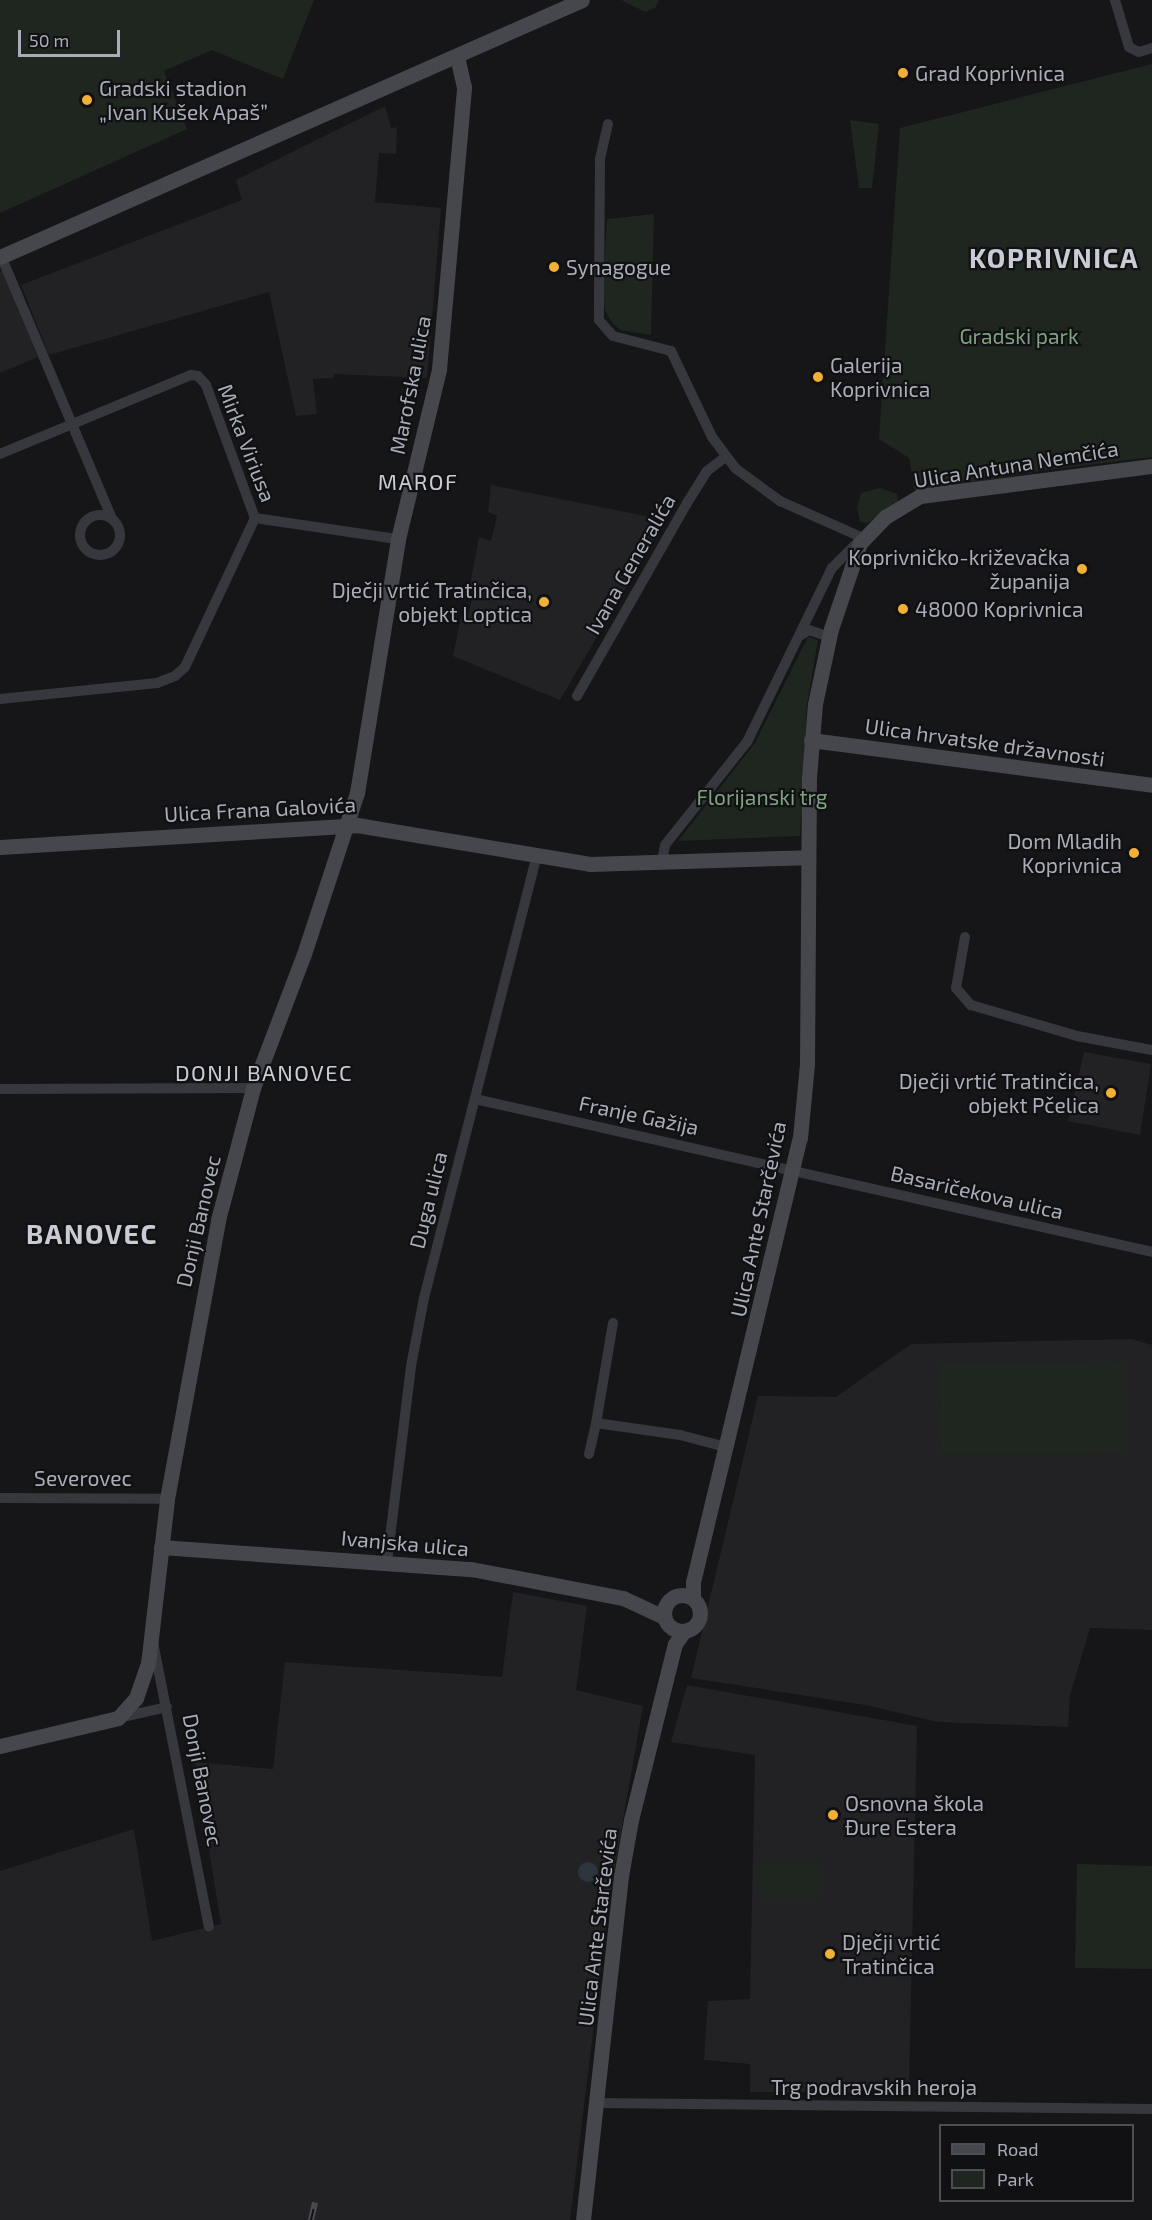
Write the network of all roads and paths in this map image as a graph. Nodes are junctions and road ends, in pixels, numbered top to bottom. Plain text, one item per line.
1 (580, 0) edge
2 (1115, 0) edge
3 (1152, 48) edge
4 (458, 56) junction
5 (608, 124) dead end
6 (0, 256) edge
7 (71, 424) junction
8 (0, 454) edge
9 (724, 458) junction
10 (1152, 466) edge
11 (255, 518) junction
12 (112, 519) dead end
13 (398, 538) junction
14 (862, 538) junction
15 (801, 635) junction
16 (829, 637) junction
17 (577, 696) dead end
18 (0, 699) edge
19 (812, 740) junction
20 (1152, 785) edge
21 (348, 825) junction
22 (0, 847) edge
23 (537, 855) junction
24 (808, 857) junction
25 (662, 861) junction
26 (965, 938) dead end
27 (1152, 1050) edge
28 (253, 1088) junction
29 (0, 1089) edge
30 (475, 1099) junction
31 (794, 1171) junction
32 (1152, 1252) edge
33 (614, 1323) dead end
34 (596, 1423) junction
35 (726, 1447) junction
36 (589, 1454) dead end
37 (0, 1498) edge
38 (167, 1499) junction
39 (161, 1547) junction
40 (387, 1562) junction
41 (687, 1596) junction
42 (672, 1625) junction
43 (152, 1642) junction
44 (167, 1707) junction
45 (118, 1718) junction
46 (0, 1746) edge
47 (209, 1927) dead end
48 (596, 2103) junction
49 (1152, 2109) edge
50 (583, 2220) edge

1 - 4 main road
2 - 3 street
4 - 6 main road
4 - 13 main road, Marofska ulica
5 - 9 street
6 - 7 street
7 - 8 street, Mirka Viriusa
7 - 11 street, Mirka Viriusa
7 - 12 street
9 - 14 street
9 - 17 street, Ivana Generalića
10 - 14 main road, Ulica Antuna Nemčića
11 - 13 street
11 - 18 street
13 - 21 main road, Marofska ulica
14 - 15 street
14 - 16 main road
15 - 16 street
15 - 25 street
16 - 19 main road
19 - 20 main road, Ulica hrvatske državnosti
19 - 24 main road
21 - 22 main road, Ulica Frana Galovića
21 - 23 main road, Ulica Frana Galovića
21 - 28 main road, Donji Banovec
23 - 25 main road, Ulica Frana Galovića
23 - 30 street, Duga ulica
24 - 25 main road
24 - 31 main road, Ulica Ante Starčevića
26 - 27 street
28 - 29 street
28 - 38 main road, Donji Banovec
30 - 31 street, Franje Gažija
30 - 40 street, Duga ulica
31 - 32 street, Basaričekova ulica
31 - 35 main road, Ulica Ante Starčevića
33 - 34 street
34 - 35 street
34 - 36 street
35 - 41 main road, Ulica Ante Starčevića
37 - 38 street, Severovec
38 - 39 main road, Donji Banovec
39 - 40 main road, Ivanjska ulica
39 - 43 main road, Donji Banovec
40 - 42 main road, Ivanjska ulica
41 - 42 main road
41 - 42 main road, Ulica Ante Starčevića
42 - 48 main road, Ulica Ante Starčevića
43 - 44 street, Donji Banovec
43 - 45 main road, Donji Banovec
44 - 45 street
44 - 47 street, Donji Banovec
45 - 46 main road
48 - 49 street, Trg podravskih heroja
48 - 50 main road, Ulica Ante Starčevića

